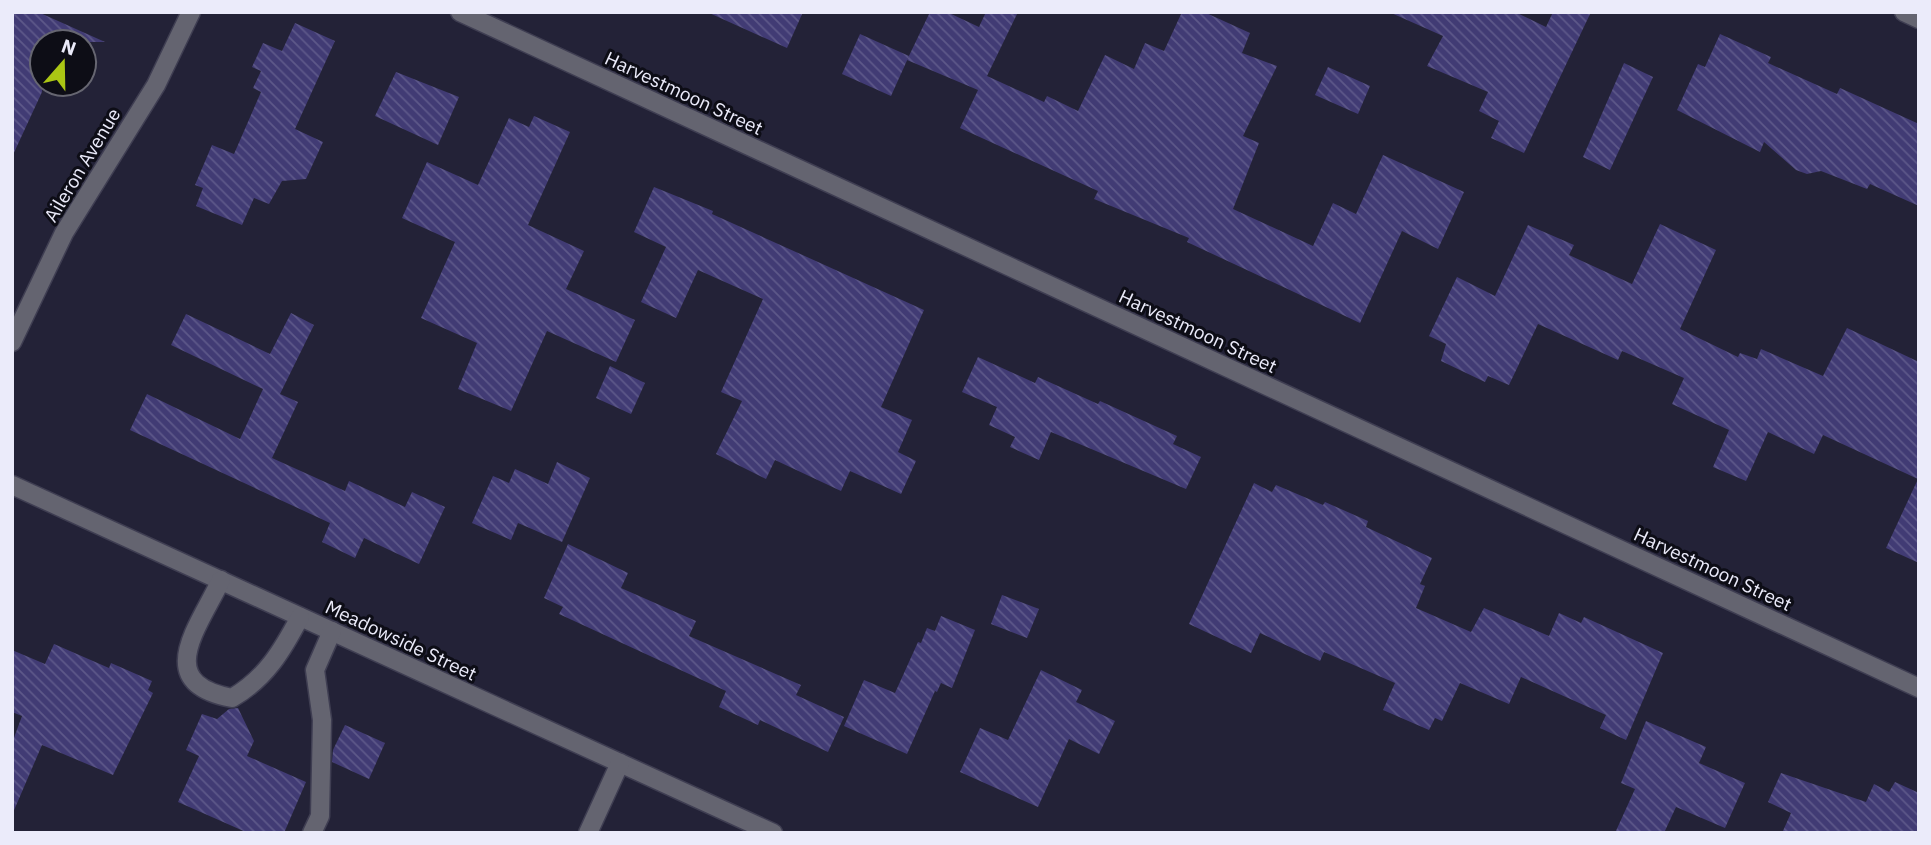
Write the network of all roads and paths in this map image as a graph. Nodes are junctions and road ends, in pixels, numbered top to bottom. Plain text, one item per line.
1 (191, 12) edge
2 (460, 12) edge
3 (1904, 12) edge
4 (1919, 19) edge
5 (12, 342) edge
6 (12, 485) edge
7 (221, 580) junction
8 (300, 617) junction
9 (332, 631) junction
10 (1919, 688) edge
11 (620, 763) junction
12 (312, 833) edge
13 (589, 833) edge
14 (773, 833) edge

1 - 5 street, Aileron Avenue
2 - 10 street, Harvestmoon Street
3 - 4 street
6 - 7 street, Meadowside Street
7 - 8 street, Meadowside Street
7 - 8 street
8 - 9 street, Meadowside Street
9 - 11 street, Meadowside Street
9 - 12 street
11 - 13 street
11 - 14 street, Meadowside Street

